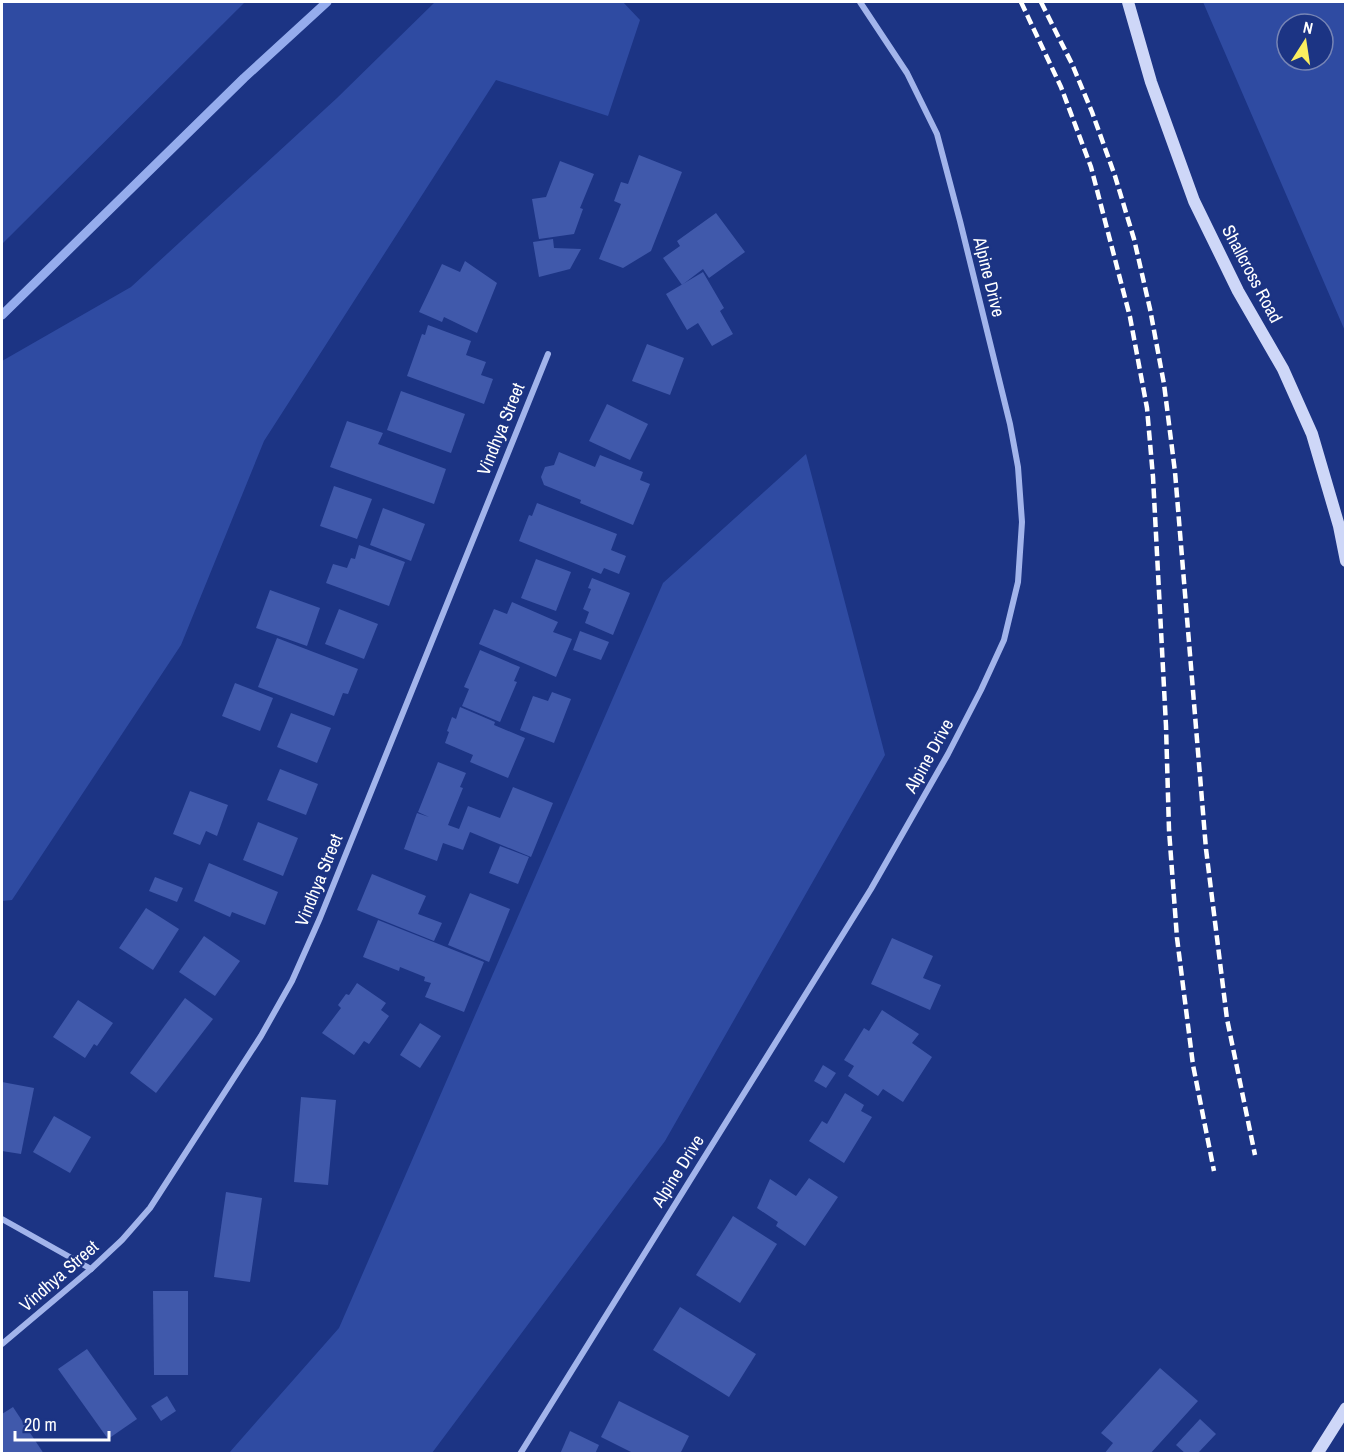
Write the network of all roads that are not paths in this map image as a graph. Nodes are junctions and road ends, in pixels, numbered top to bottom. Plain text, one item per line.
1 (860, 2) edge
2 (1128, 2) edge
3 (548, 354) dead end
4 (1346, 561) edge
5 (2, 1219) edge
6 (91, 1269) junction
7 (2, 1344) edge
8 (1346, 1408) edge
9 (520, 1454) edge
10 (1317, 1454) edge

1 - 9 street, Alpine Drive
2 - 4 street, Shallcross Road
3 - 6 street, Vindhya Street
5 - 6 street
6 - 7 street, Vindhya Street
8 - 10 street

